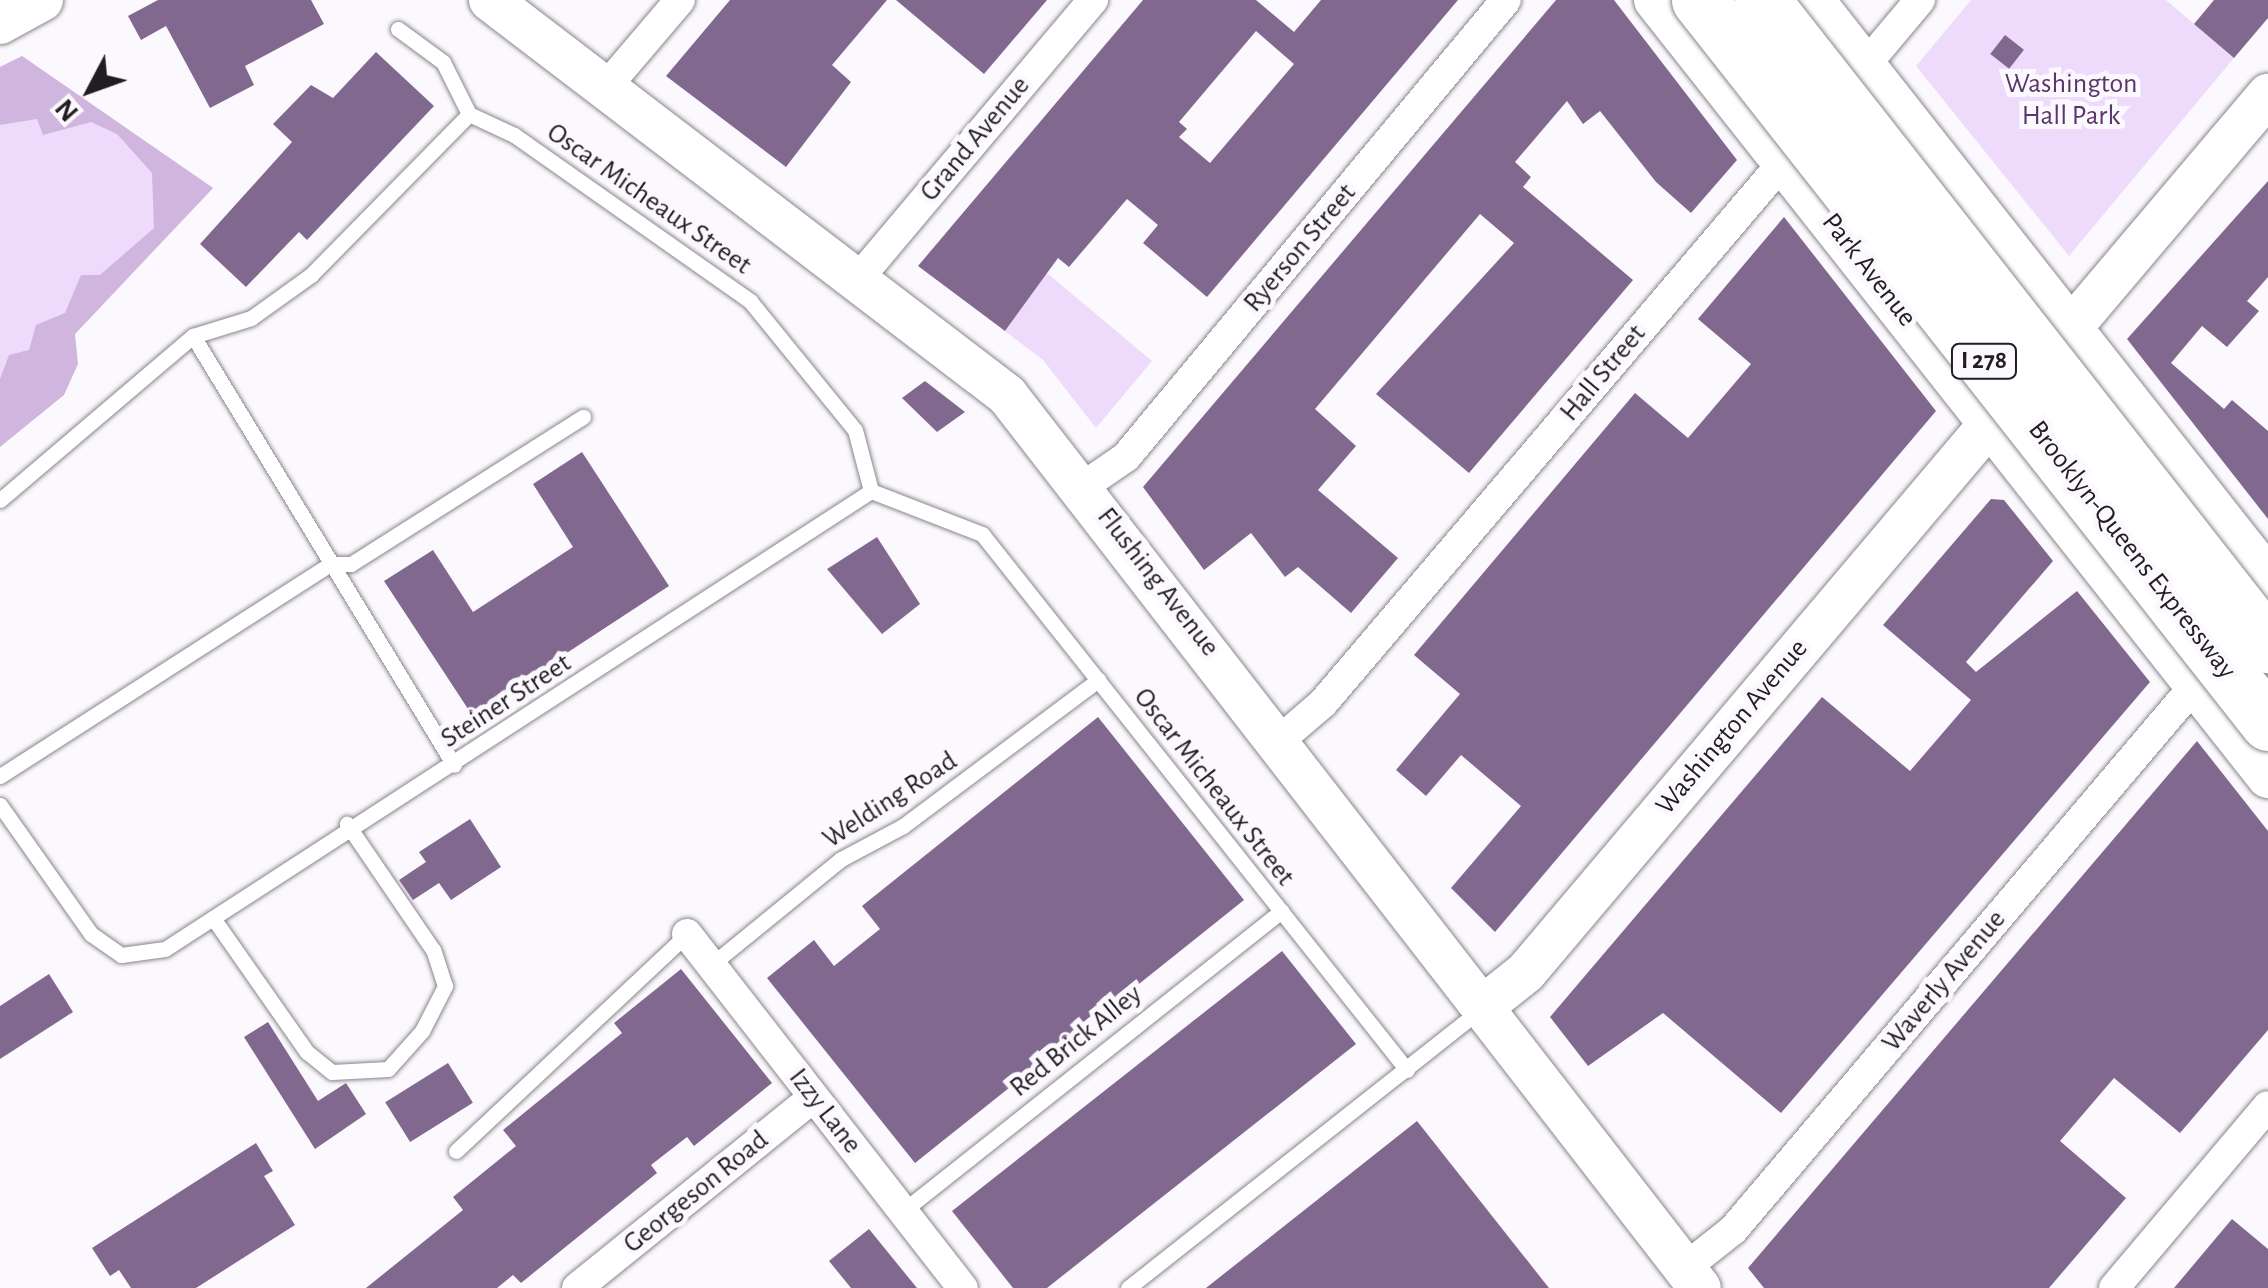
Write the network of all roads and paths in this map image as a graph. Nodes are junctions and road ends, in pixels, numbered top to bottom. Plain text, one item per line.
1 (42, 0) edge
2 (490, 0) edge
3 (680, 0) edge
4 (1094, 0) edge
5 (1506, 0) edge
6 (1654, 0) edge
7 (1700, 0) edge
8 (1762, 0) edge
9 (1813, 0) edge
10 (1920, 0) edge
11 (0, 23) edge
12 (398, 29) dead end
13 (1864, 66) junction
14 (606, 87) junction
15 (2268, 95) edge
16 (469, 114) junction
17 (1784, 161) junction
18 (858, 279) junction
19 (2071, 328) junction
20 (192, 336) junction
21 (584, 417) dead end
22 (1990, 422) junction
23 (1084, 486) junction
24 (871, 490) junction
25 (0, 500) edge
26 (330, 564) junction
27 (2268, 578) edge
28 (2268, 645) edge
29 (1098, 680) junction
30 (2195, 685) junction
31 (2268, 723) edge
32 (1280, 740) junction
33 (454, 765) junction
34 (0, 776) edge
35 (2268, 777) edge
36 (0, 805) edge
37 (348, 824) junction
38 (1281, 911) junction
39 (213, 918) junction
40 (687, 934) joint
41 (712, 965) junction
42 (1476, 1014) junction
43 (1408, 1070) junction
44 (814, 1096) junction
45 (2268, 1106) edge
46 (456, 1150) dead end
47 (904, 1211) junction
48 (1692, 1278) edge
49 (577, 1288) edge
50 (964, 1288) edge
51 (1128, 1288) edge
52 (2114, 1288) edge

1 - 11 main road
2 - 14 main road, Flushing Avenue
3 - 14 street
4 - 18 street, Grand Avenue
5 - 23 street, Ryerson Street
6 - 17 main road, Park Avenue
7 - 31 highway, Brooklyn-Queens Expressway / I 278, bridge
8 - 28 highway, Brooklyn-Queens Expressway / I 278, bridge
9 - 13 main road
10 - 13 street, Hall Street
12 - 16 lane
13 - 17 street, Hall Street
13 - 19 main road
14 - 18 main road, Flushing Avenue
15 - 19 main road, Washington Avenue
16 - 20 lane
16 - 24 lane, Oscar Micheaux Street
17 - 22 main road, Park Avenue
17 - 32 street, Hall Street
18 - 23 main road, Flushing Avenue
19 - 22 main road, Washington Avenue
19 - 27 main road
20 - 25 lane
20 - 26 lane
21 - 26 lane
22 - 30 main road, Park Avenue
22 - 42 main road, Washington Avenue
23 - 32 main road, Flushing Avenue
24 - 29 lane, Oscar Micheaux Street
24 - 33 lane, Steiner Street
26 - 33 lane
26 - 34 lane
29 - 38 lane, Oscar Micheaux Street
29 - 41 lane, Welding Road
30 - 35 main road, Park Avenue
30 - 48 street, Waverly Avenue
32 - 42 main road, Flushing Avenue
33 - 37 lane, Steiner Street
36 - 39 lane, Steiner Street
37 - 39 lane, Steiner Street
37 - 39 lane
38 - 43 lane, Oscar Micheaux Street
38 - 47 lane, Red Brick Alley
40 - 41 street, Izzy Lane
40 - 46 lane
41 - 44 street, Izzy Lane
42 - 43 lane, Washington Avenue
42 - 48 main road, Flushing Avenue
43 - 51 lane, Washington Avenue
44 - 47 street, Izzy Lane
44 - 49 street, Georgeson Road
45 - 52 street
47 - 50 street, Izzy Lane

